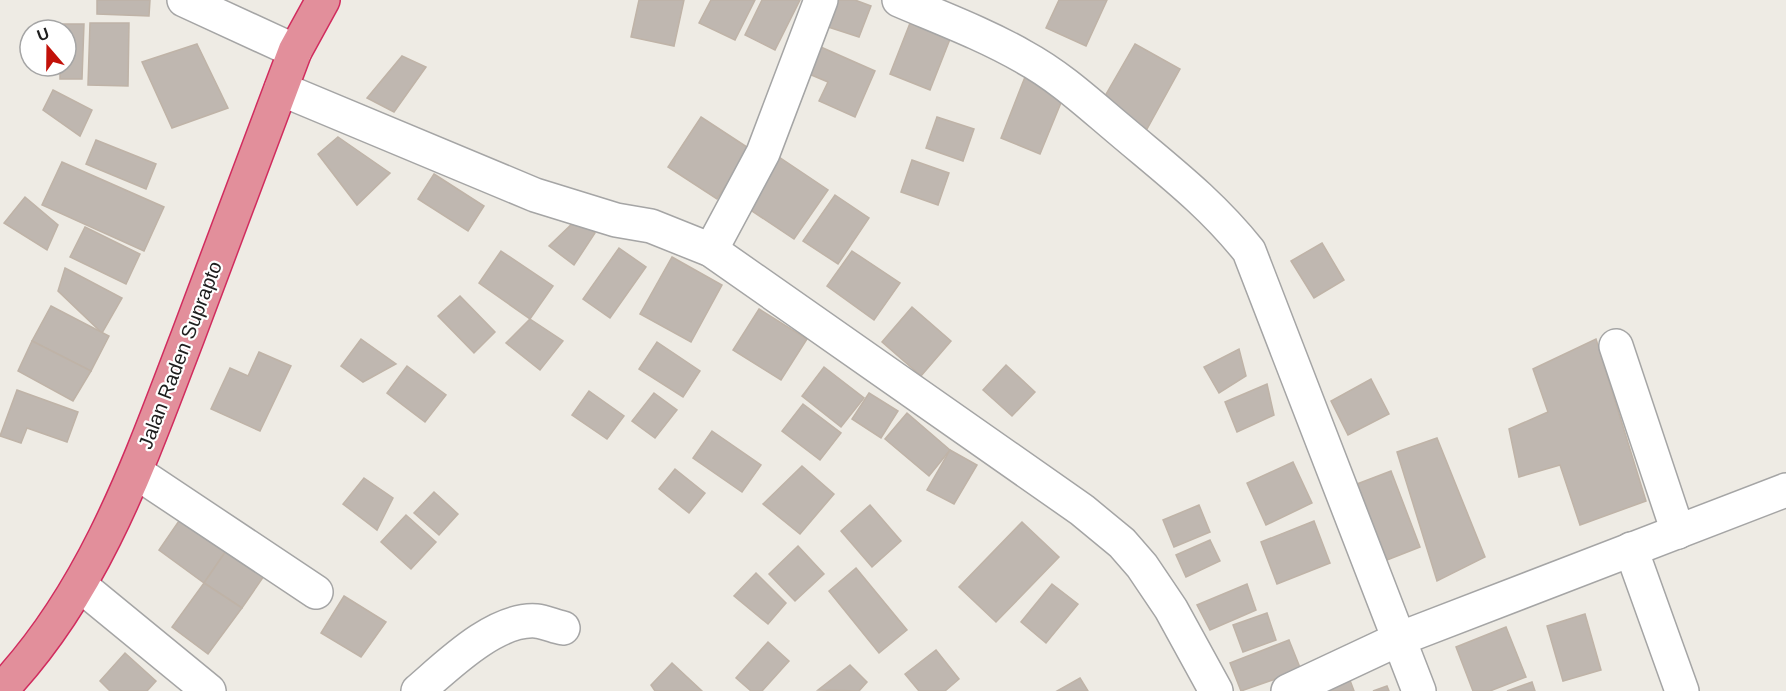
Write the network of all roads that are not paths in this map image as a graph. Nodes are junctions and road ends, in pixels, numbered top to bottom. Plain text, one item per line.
1 (184, 0) edge
2 (323, 0) edge
3 (821, 0) edge
4 (899, 0) edge
5 (295, 51) junction
6 (281, 89) junction
7 (711, 250) junction
8 (1617, 346) dead end
9 (136, 472) junction
10 (1786, 490) edge
11 (1678, 532) junction
12 (1631, 549) junction
13 (81, 586) junction
14 (316, 592) dead end
15 (563, 628) dead end
16 (1399, 639) junction
17 (0, 691) edge
18 (209, 691) edge
19 (418, 691) edge
20 (1216, 691) edge
21 (1288, 691) edge
22 (1419, 691) edge
23 (1682, 691) edge

1 - 5 street
2 - 5 highway, Jalan Raden Suprapto
3 - 7 street
4 - 16 street
5 - 6 highway, Jalan Raden Suprapto
6 - 7 street
6 - 9 highway, Jalan Raden Suprapto
7 - 20 street
8 - 11 street
9 - 13 highway, Jalan Raden Suprapto
9 - 14 street
10 - 11 street
11 - 12 street
12 - 16 street
12 - 23 street
13 - 17 highway, Jalan Raden Suprapto
13 - 18 street
15 - 19 street
16 - 21 street
16 - 22 street

